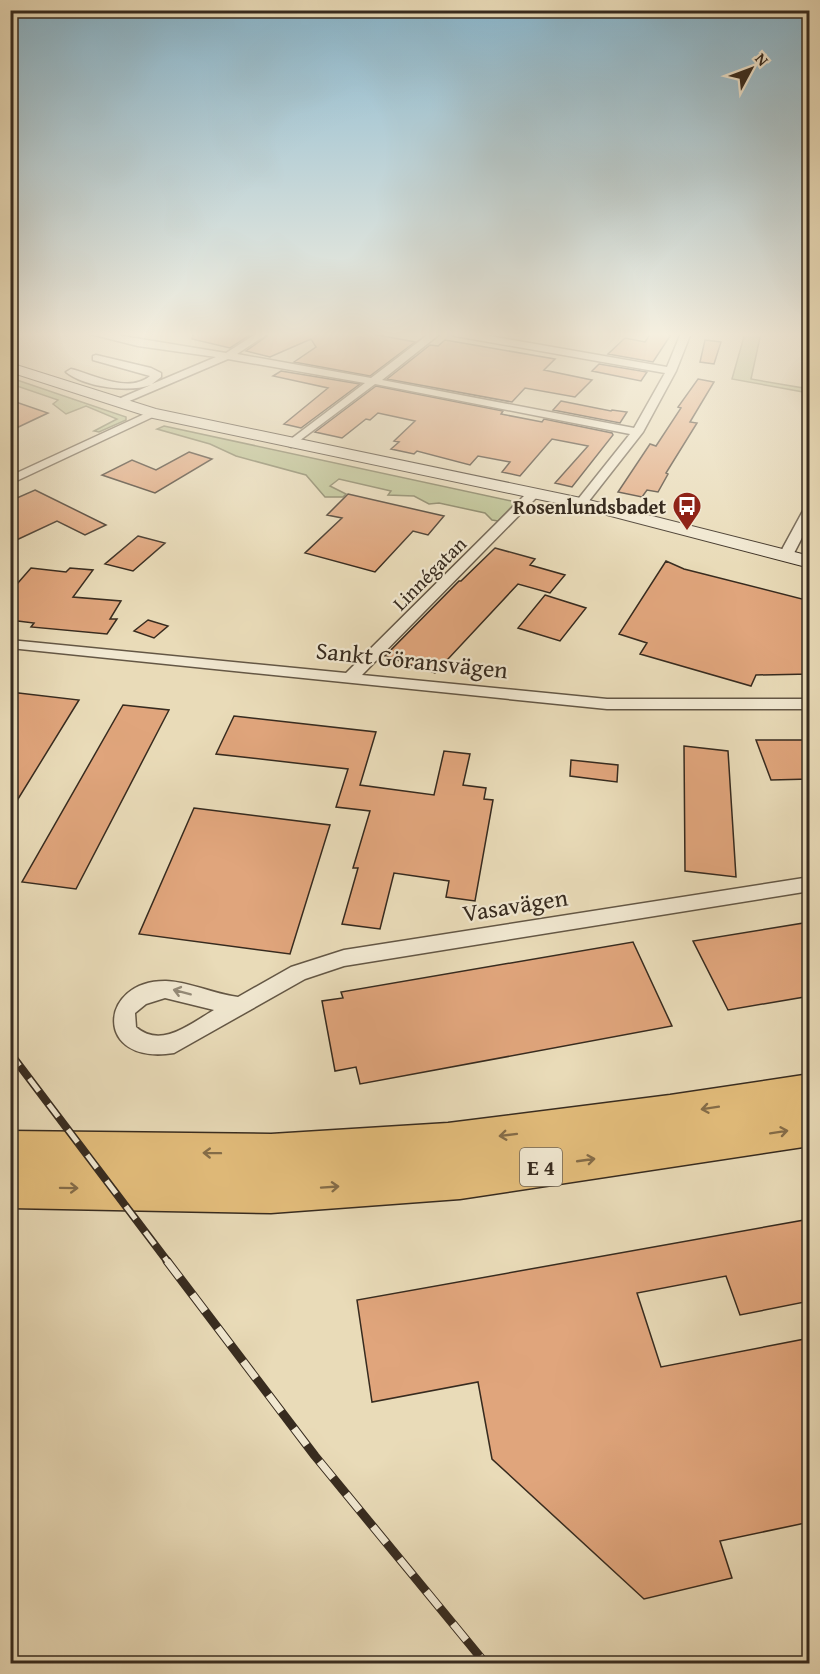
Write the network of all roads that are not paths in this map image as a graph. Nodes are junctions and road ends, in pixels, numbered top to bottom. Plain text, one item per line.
1 (147, 411) edge
2 (335, 411) edge
3 (530, 411) edge
4 (649, 411) edge
5 (153, 413) junction
6 (637, 432) junction
7 (291, 444) junction
8 (10, 481) edge
9 (533, 494) junction
10 (581, 503) junction
11 (810, 509) edge
12 (786, 555) junction
13 (810, 562) edge
14 (10, 644) edge
15 (350, 678) junction
16 (810, 705) edge
17 (810, 884) edge
18 (238, 1006) junction
19 (810, 1092) edge
20 (810, 1127) edge
21 (10, 1151) edge
22 (10, 1187) edge

1 - 5 street
2 - 7 street
3 - 6 street
4 - 6 street
5 - 7 street
5 - 8 street
6 - 10 street
7 - 9 street
9 - 10 street
9 - 15 street, Linnégatan
10 - 12 street
11 - 12 street
12 - 13 street
14 - 15 street, Sankt Göransvägen
15 - 16 street, Sankt Göransvägen
17 - 18 street, Vasavägen
18 -> 18 street, Vasavägen
19 -> 21 highway, E 4
22 -> 20 highway, E 4

